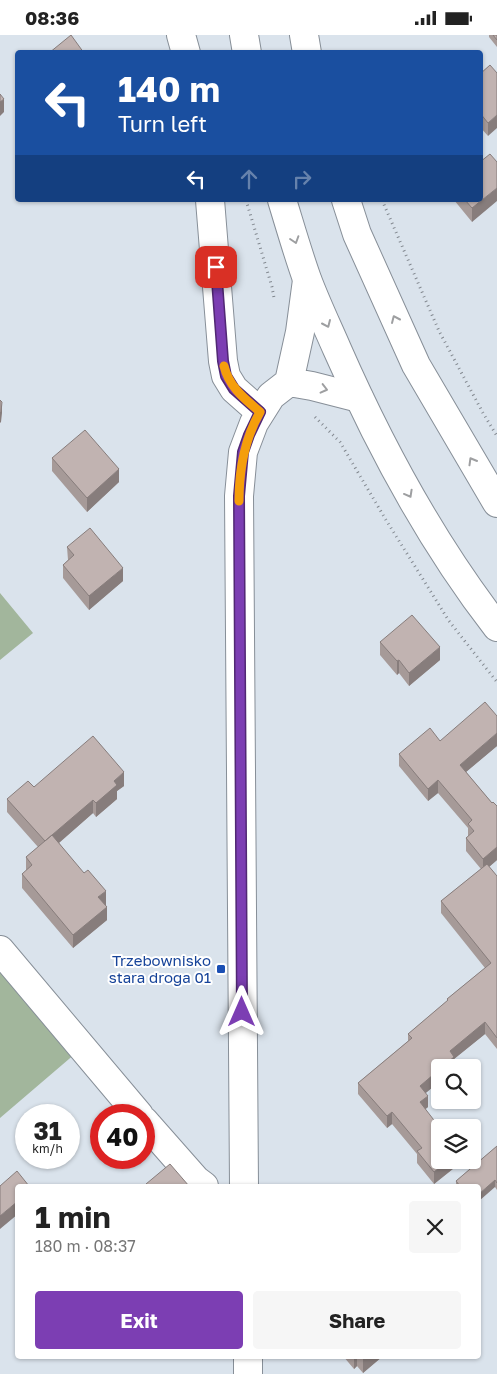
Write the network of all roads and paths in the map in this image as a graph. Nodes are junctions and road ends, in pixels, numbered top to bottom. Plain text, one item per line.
1 (181, 35) edge
2 (244, 35) edge
3 (304, 35) edge
4 (185, 50) edge
5 (246, 50) edge
6 (306, 50) edge
7 (210, 202) edge
8 (247, 202) edge
9 (283, 202) edge
10 (347, 202) edge
11 (383, 202) edge
12 (307, 280) junction
13 (273, 306) dead end
14 (289, 382) junction
15 (359, 398) junction
16 (309, 411) dead end
17 (260, 412) junction
18 (497, 436) edge
19 (497, 503) edge
20 (497, 627) edge
21 (497, 682) edge
22 (0, 950) edge
23 (130, 1104) edge
24 (155, 1133) edge
25 (201, 1184) edge
26 (244, 1184) edge
27 (248, 1359) edge
28 (248, 1374) edge

1 - 4 street
2 - 5 street
3 - 6 street
7 - 17 street
8 - 13 path
9 -> 12 street
19 -> 10 street
11 - 18 path
12 - 14 street
12 -> 15 street
14 -> 15 street
14 - 17 street
15 -> 20 street
16 - 21 path
17 - 26 street
22 - 23 street
24 - 25 street
27 - 28 street

